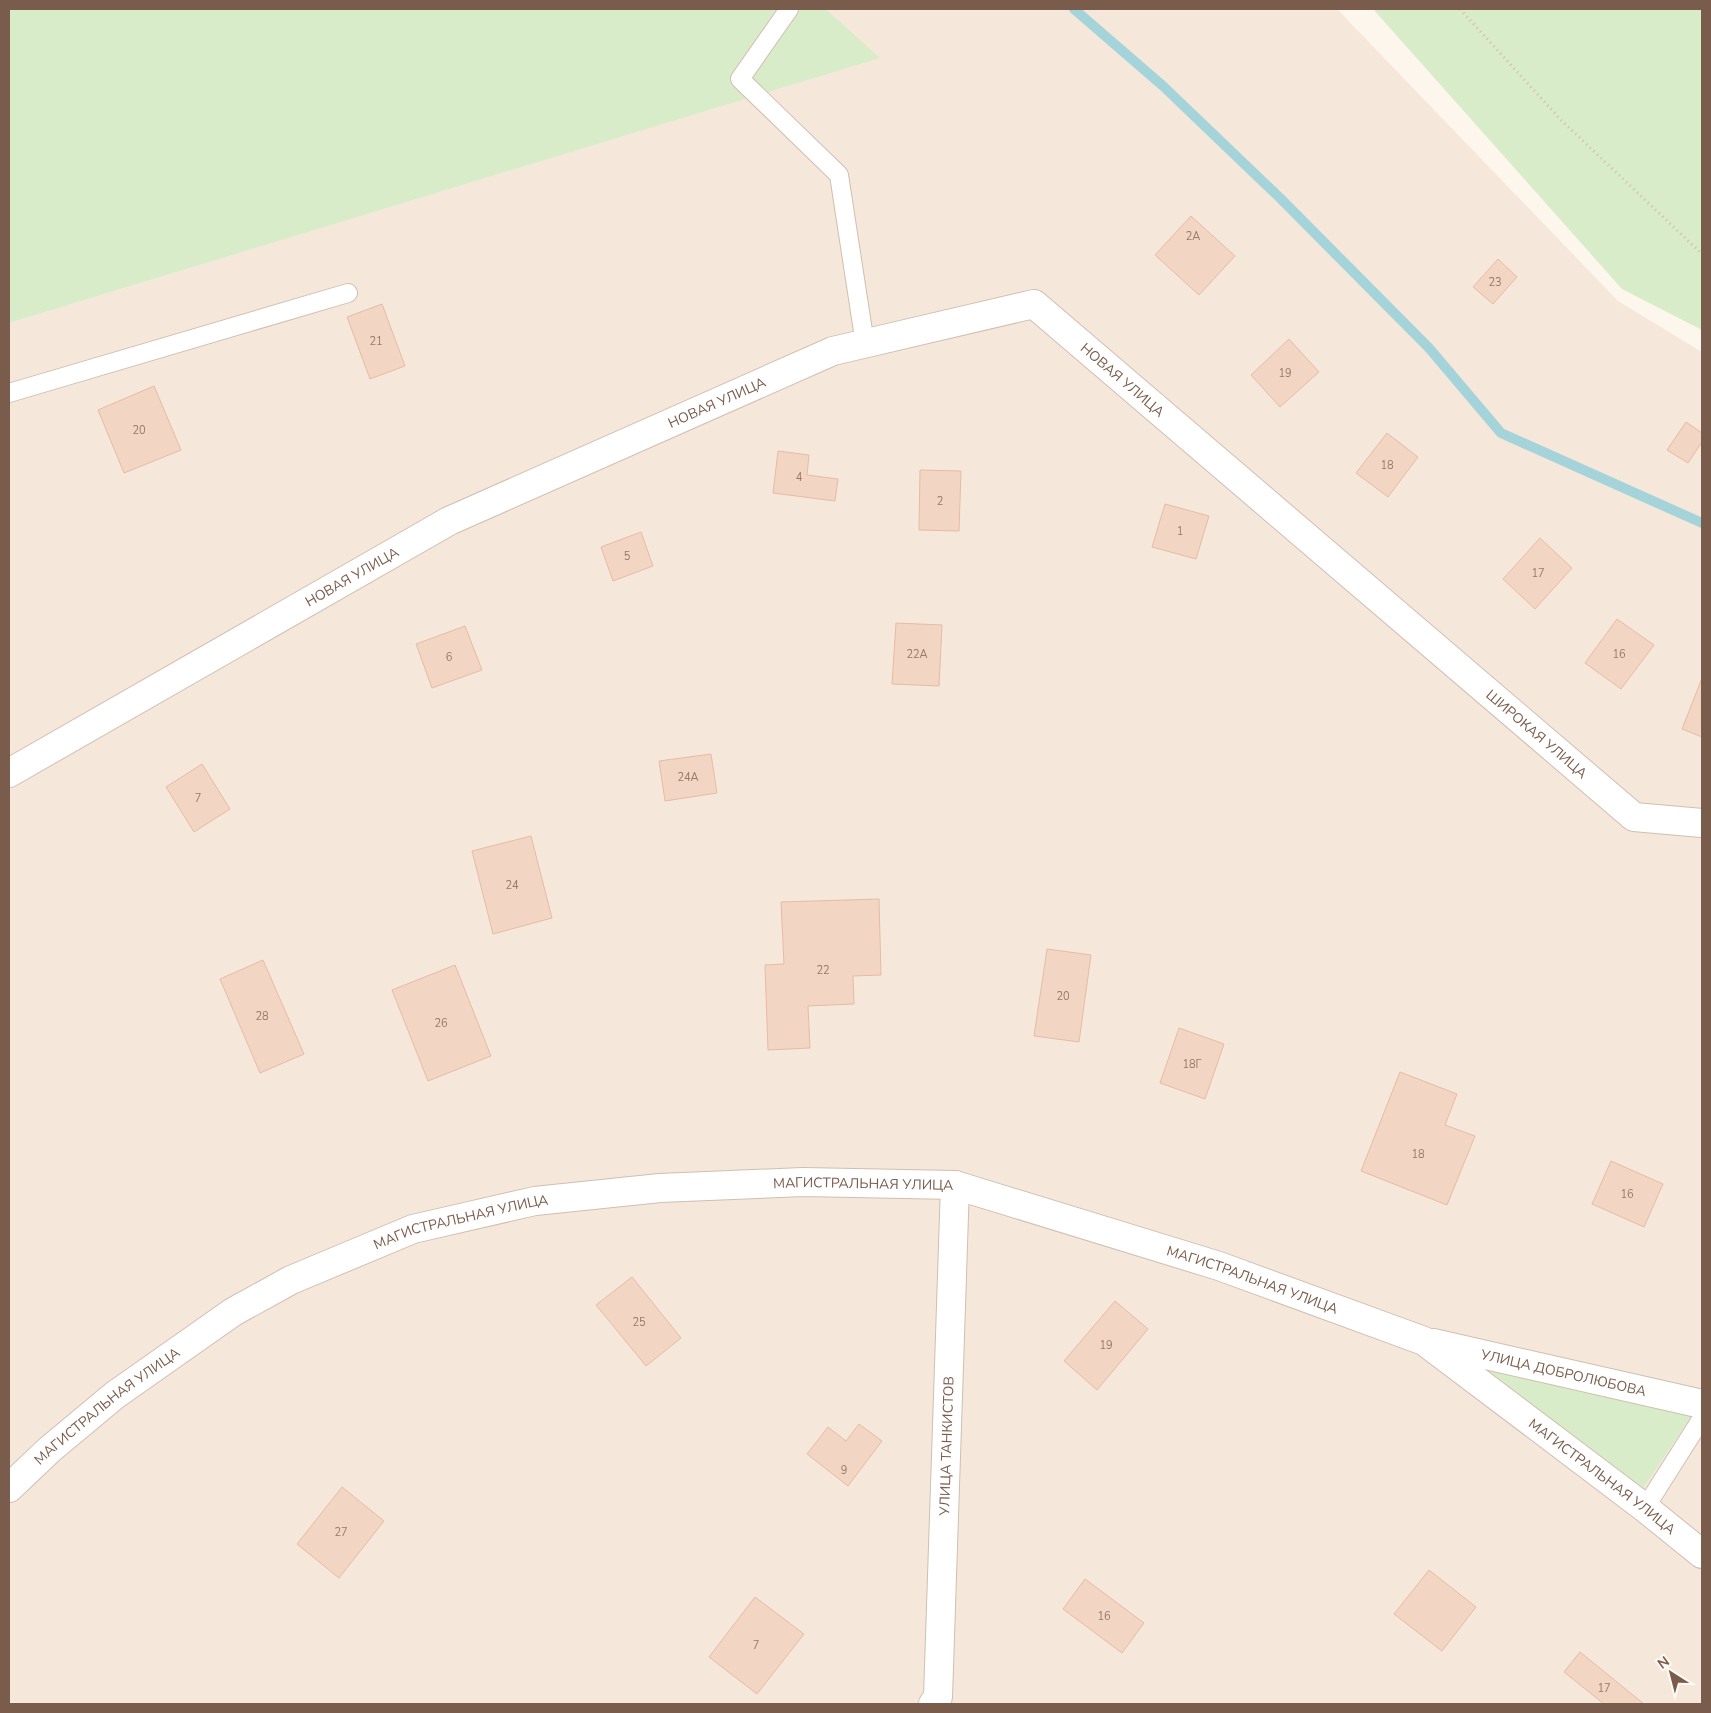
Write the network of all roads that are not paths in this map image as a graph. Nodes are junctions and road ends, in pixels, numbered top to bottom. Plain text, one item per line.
1 (789, 9) edge
2 (348, 293) dead end
3 (865, 344) junction
4 (9, 392) edge
5 (1388, 607) joint
6 (9, 773) edge
7 (1702, 823) edge
8 (955, 1185) junction
9 (1424, 1341) junction
10 (1702, 1404) edge
11 (1702, 1418) edge
12 (9, 1488) edge
13 (1646, 1508) junction
14 (1702, 1554) edge
15 (933, 1704) edge

1 - 3 lane
2 - 4 lane
3 - 5 street, НОВАЯ УЛИЦА
3 - 6 street, НОВАЯ УЛИЦА
5 - 7 street, ШИРОКАЯ УЛИЦА
8 - 9 street, МАГИСТРАЛЬНАЯ УЛИЦА
8 - 12 street, МАГИСТРАЛЬНАЯ УЛИЦА
8 - 15 street, УЛИЦА ТАНКИСТОВ
9 - 10 street, УЛИЦА ДОБРОЛЮБОВА
9 - 13 street, МАГИСТРАЛЬНАЯ УЛИЦА
11 - 13 lane
13 - 14 street, МАГИСТРАЛЬНАЯ УЛИЦА

